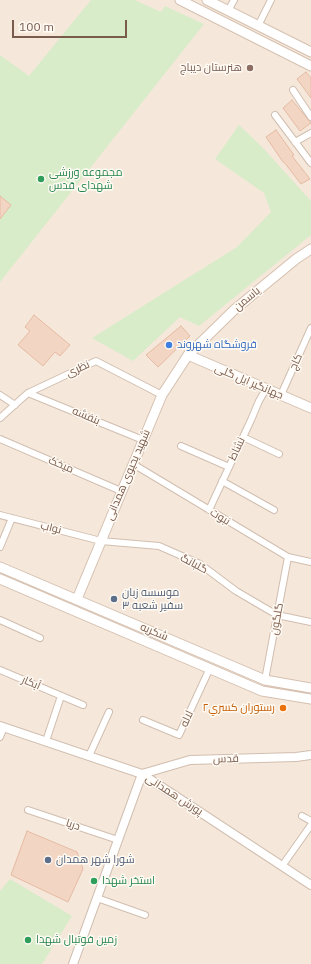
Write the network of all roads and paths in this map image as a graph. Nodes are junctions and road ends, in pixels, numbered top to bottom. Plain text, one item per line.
1 (180, 0) edge
2 (207, 0) edge
3 (234, 0) edge
4 (271, 0) edge
5 (228, 11) junction
6 (258, 26) junction
7 (310, 51) edge
8 (307, 64) edge
9 (293, 90) dead end
10 (275, 115) dead end
11 (311, 116) edge
12 (311, 133) edge
13 (295, 142) junction
14 (311, 163) edge
15 (311, 249) edge
16 (311, 328) edge
17 (309, 340) edge
18 (188, 355) junction
19 (266, 389) junction
20 (28, 393) junction
21 (0, 395) edge
22 (162, 395) junction
23 (281, 396) junction
24 (14, 405) junction
25 (311, 408) edge
26 (0, 418) edge
27 (243, 437) junction
28 (0, 439) edge
29 (143, 440) junction
30 (181, 446) dead end
31 (279, 454) dead end
32 (133, 464) junction
33 (229, 467) junction
34 (222, 481) junction
35 (122, 491) junction
36 (209, 510) junction
37 (274, 510) dead end
38 (0, 515) edge
39 (12, 518) junction
40 (101, 540) junction
41 (0, 547) edge
42 (288, 558) junction
43 (311, 562) edge
44 (0, 567) edge
45 (0, 578) edge
46 (77, 599) junction
47 (277, 615) junction
48 (0, 620) edge
49 (311, 622) edge
50 (40, 638) dead end
51 (210, 668) junction
52 (0, 670) edge
53 (265, 680) junction
54 (311, 688) edge
55 (61, 696) junction
56 (311, 699) edge
57 (83, 705) dead end
58 (109, 712) dead end
59 (143, 720) dead end
60 (2, 727) edge
61 (0, 737) edge
62 (46, 742) junction
63 (311, 755) edge
64 (89, 756) junction
65 (142, 774) junction
66 (28, 810) dead end
67 (302, 816) dead end
68 (311, 821) edge
69 (311, 825) edge
70 (118, 840) junction
71 (282, 866) junction
72 (311, 885) edge
73 (97, 898) junction
74 (145, 915) dead end
75 (75, 964) edge

1 - 8 main road
2 - 5 main road
3 - 5 street
4 - 6 street
5 - 6 main road
6 - 7 main road
7 - 8 main road
9 - 11 street
10 - 13 street
12 - 13 street
13 - 14 street
15 - 18 main road, یاسمن
16 - 17 street, کاج
17 - 23 street, کاج
18 - 19 main road, جهانگیر ایل گلی
18 - 22 main road, شهید یحیوی همدانی
19 - 23 main road, جهانگیر ایل گلی
19 - 27 street, نشاط
20 - 22 street, نظری
20 - 24 street, نظری
20 - 29 street, بنفشه
21 - 24 street
22 - 29 main road, شهید یحیوی همدانی
23 - 25 main road, جهانگیر ایل گلی
24 - 26 street, نظری
27 - 31 street
27 - 33 street, نشاط
28 - 35 street, میخک
29 - 32 main road, شهید یحیوی همدانی
30 - 33 street
32 - 35 main road, شهید یحیوی همدانی
32 - 36 street, نبوت
33 - 34 street, نشاط
34 - 36 street, نشاط
34 - 37 street
35 - 40 main road, شهید یحیوی همدانی
36 - 42 street, نبوت
38 - 39 street, نواب
39 - 40 street, نواب
39 - 41 street
40 - 46 main road, شهید یحیوی همدانی
40 - 47 street, گلبانگ
42 - 43 street, نبوت
42 - 47 street, گلگون
44 - 46 main road, شکریه
45 - 51 main road, شکریه
46 - 53 main road, شکریه
47 - 49 street, گلبانگ
47 - 53 street, گلگون
48 - 50 street
51 - 56 main road, شکریه
51 - 59 street, لاله
52 - 55 street, آبکار
53 - 54 main road, شکریه
55 - 57 street, آبکار
55 - 62 street
58 - 64 street
60 - 61 street
60 - 62 street, پورش همدانی
62 - 64 street, پورش همدانی
63 - 65 street, قدس
64 - 65 street, پورش همدانی
65 - 70 street
65 - 71 street, پورش همدانی
66 - 70 street, دریا
67 - 68 street
69 - 71 street
70 - 73 street
71 - 72 street, پورش همدانی
73 - 74 street
73 - 75 street

